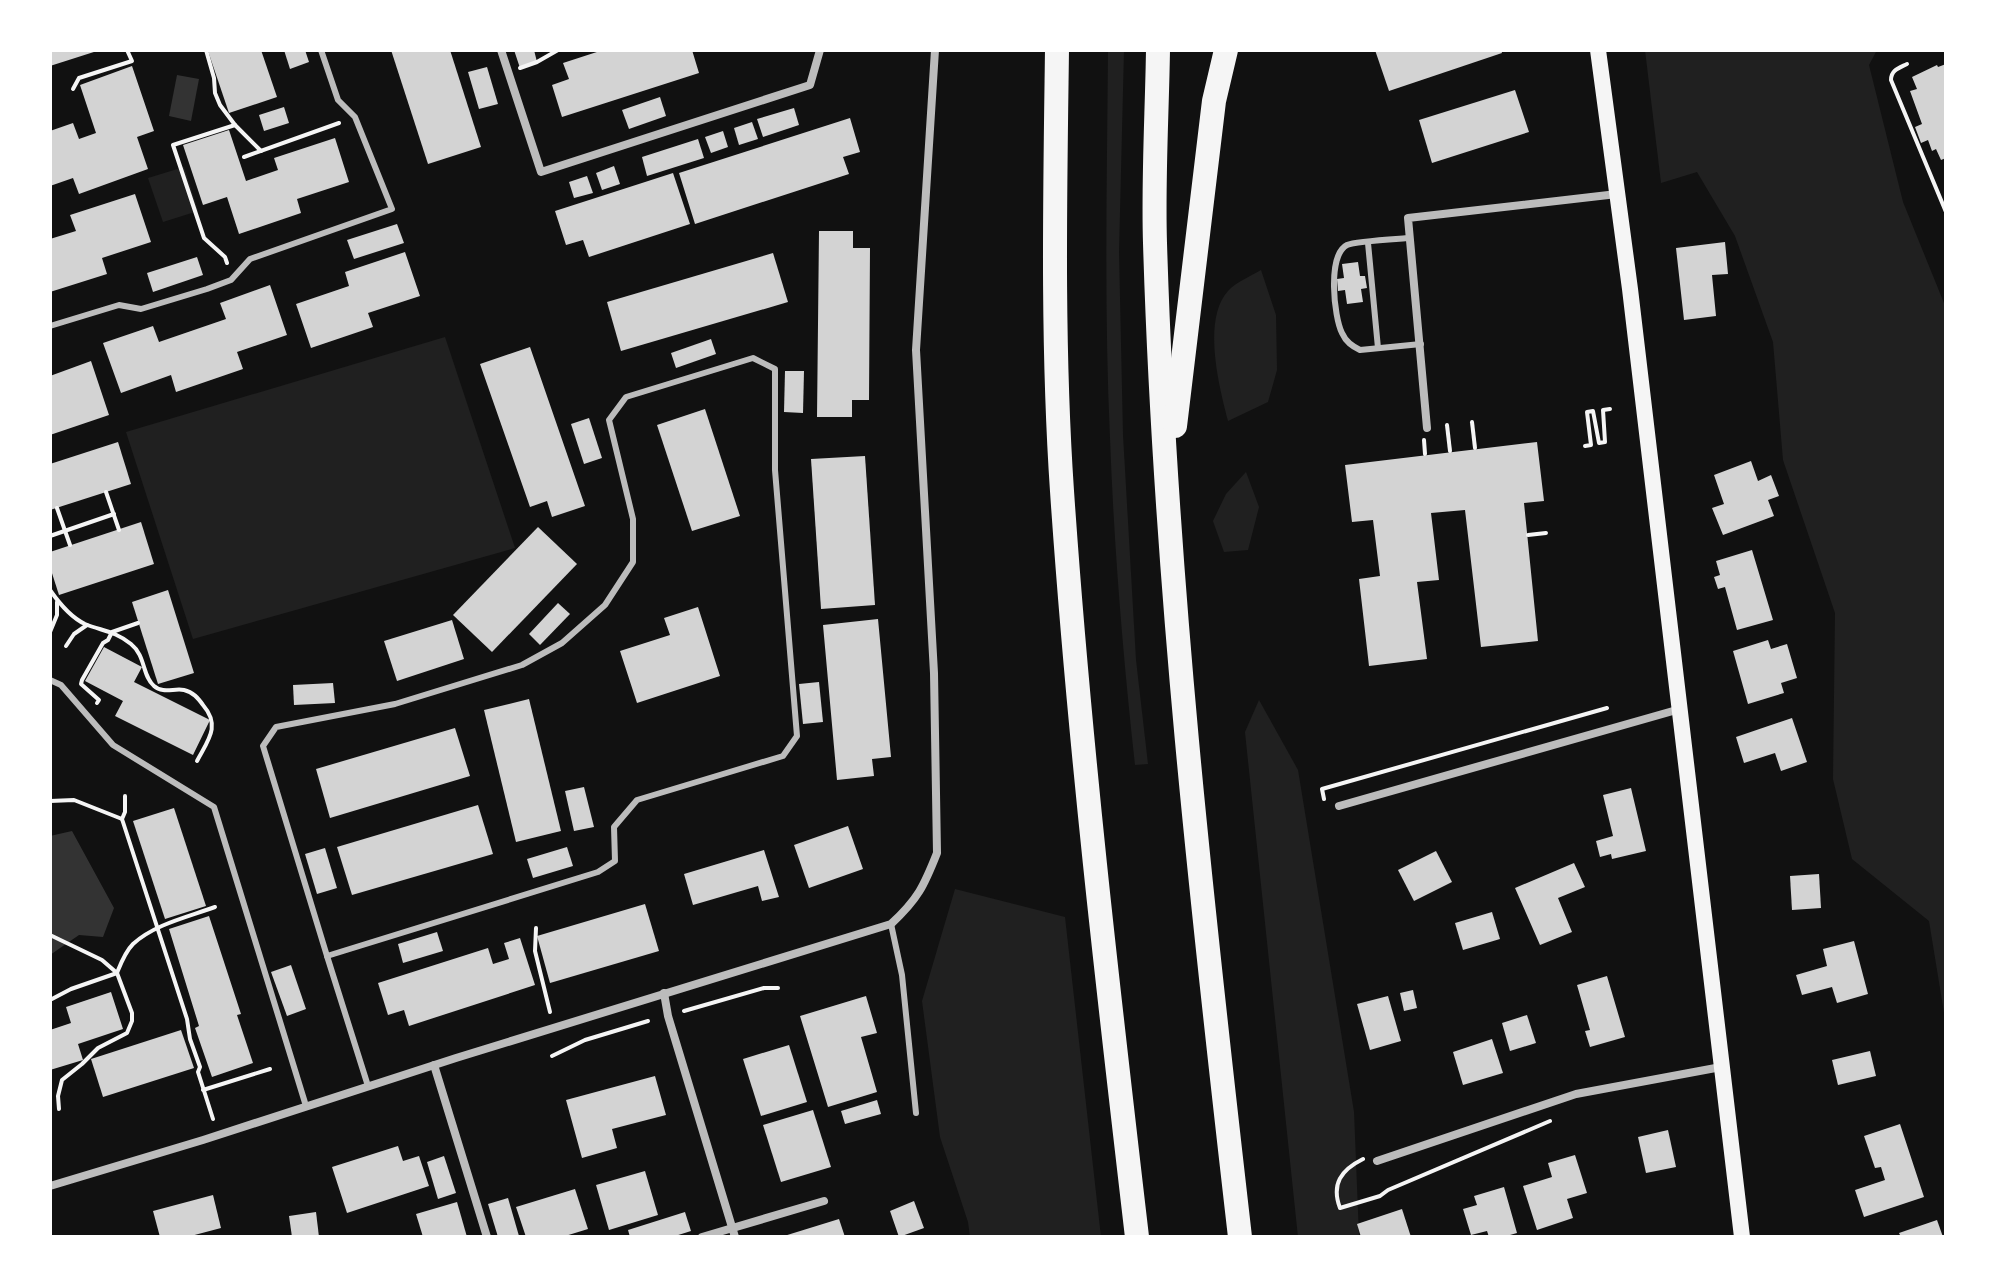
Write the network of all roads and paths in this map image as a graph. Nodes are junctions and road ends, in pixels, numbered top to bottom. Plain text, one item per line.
1 (127, 50) edge
2 (206, 50) edge
3 (321, 50) edge
4 (501, 50) edge
5 (558, 50) edge
6 (820, 50) edge
7 (935, 50) edge
8 (1057, 50) edge
9 (1158, 50) edge
10 (1226, 50) edge
11 (1598, 50) edge
12 (1907, 64) dead end
13 (518, 69) dead end
14 (73, 89) dead end
15 (340, 122) dead end
16 (235, 125) junction
17 (261, 151) junction
18 (244, 157) dead end
19 (1617, 194) junction
20 (1946, 212) edge
21 (1409, 238) junction
22 (1368, 243) junction
23 (227, 265) dead end
24 (50, 326) edge
25 (1421, 344) junction
26 (1378, 348) junction
27 (1610, 409) dead end
28 (1472, 422) dead end
29 (1447, 425) dead end
30 (1427, 428) dead end
31 (1585, 446) dead end
32 (1475, 448) dead end
33 (1450, 451) dead end
34 (106, 492) dead end
35 (1168, 492) junction
36 (57, 508) dead end
37 (114, 514) junction
38 (119, 530) dead end
39 (65, 531) junction
40 (1546, 533) dead end
41 (1528, 535) dead end
42 (50, 536) edge
43 (70, 545) dead end
44 (50, 590) edge
45 (57, 600) junction
46 (77, 619) junction
47 (138, 623) dead end
48 (87, 625) junction
49 (50, 632) edge
50 (112, 632) junction
51 (74, 634) junction
52 (66, 646) dead end
53 (50, 680) edge
54 (97, 703) dead end
55 (1607, 708) dead end
56 (1680, 709) junction
57 (197, 761) dead end
58 (1322, 789) dead end
59 (125, 796) dead end
60 (50, 801) edge
61 (1339, 806) dead end
62 (122, 819) junction
63 (215, 907) dead end
64 (891, 924) junction
65 (158, 927) junction
66 (536, 928) dead end
67 (50, 935) edge
68 (327, 956) junction
69 (117, 973) junction
70 (778, 988) dead end
71 (664, 993) junction
72 (50, 1000) edge
73 (684, 1011) dead end
74 (550, 1012) dead end
75 (648, 1021) dead end
76 (552, 1056) dead end
77 (434, 1065) junction
78 (1721, 1067) junction
79 (270, 1069) dead end
80 (368, 1086) junction
81 (203, 1090) junction
82 (306, 1106) junction
83 (59, 1109) dead end
84 (916, 1113) dead end
85 (213, 1119) dead end
86 (1553, 1120) dead end
87 (1377, 1161) dead end
88 (50, 1186) edge
89 (824, 1201) dead end
90 (1340, 1208) dead end
91 (734, 1232) edge
92 (487, 1237) edge
93 (702, 1237) edge
94 (1137, 1237) edge
95 (1240, 1237) edge
96 (1742, 1237) edge

1 - 14 path
2 - 16 path
3 - 24 lane
4 - 6 street
5 - 13 path
7 - 64 street
8 - 94 highway
9 - 35 highway
10 - 35 highway
11 - 19 main road
12 - 20 path
15 - 17 path
16 - 17 path
16 - 23 path
17 - 18 path
19 - 21 street
19 - 56 main road
21 - 22 lane
21 - 25 street
22 - 26 lane
22 - 26 lane
25 - 26 lane
25 - 30 street
27 - 31 path
28 - 32 path
29 - 33 path
34 - 37 path
35 - 95 highway
36 - 39 path
37 - 38 path
37 - 39 path
39 - 42 path
39 - 43 path
40 - 41 path
44 - 45 path
45 - 46 path
45 - 49 path
46 - 48 path
46 - 51 path
47 - 50 path
48 - 50 path
48 - 51 path
50 - 54 path
50 - 57 path
51 - 52 path
53 - 82 lane
55 - 58 path
56 - 61 street
56 - 78 main road
59 - 62 path
60 - 62 path
62 - 65 path
63 - 65 path
64 - 71 street
64 - 84 lane
65 - 69 path
65 - 81 path
66 - 74 path
67 - 69 path
68 - 68 lane
68 - 80 lane
69 - 72 path
69 - 83 path
70 - 73 path
71 - 77 street
71 - 91 street
75 - 76 path
77 - 80 street
77 - 92 street
78 - 87 street
78 - 96 main road
79 - 81 path
80 - 82 street
81 - 85 path
82 - 88 street
86 - 90 path
89 - 91 street
91 - 93 street

